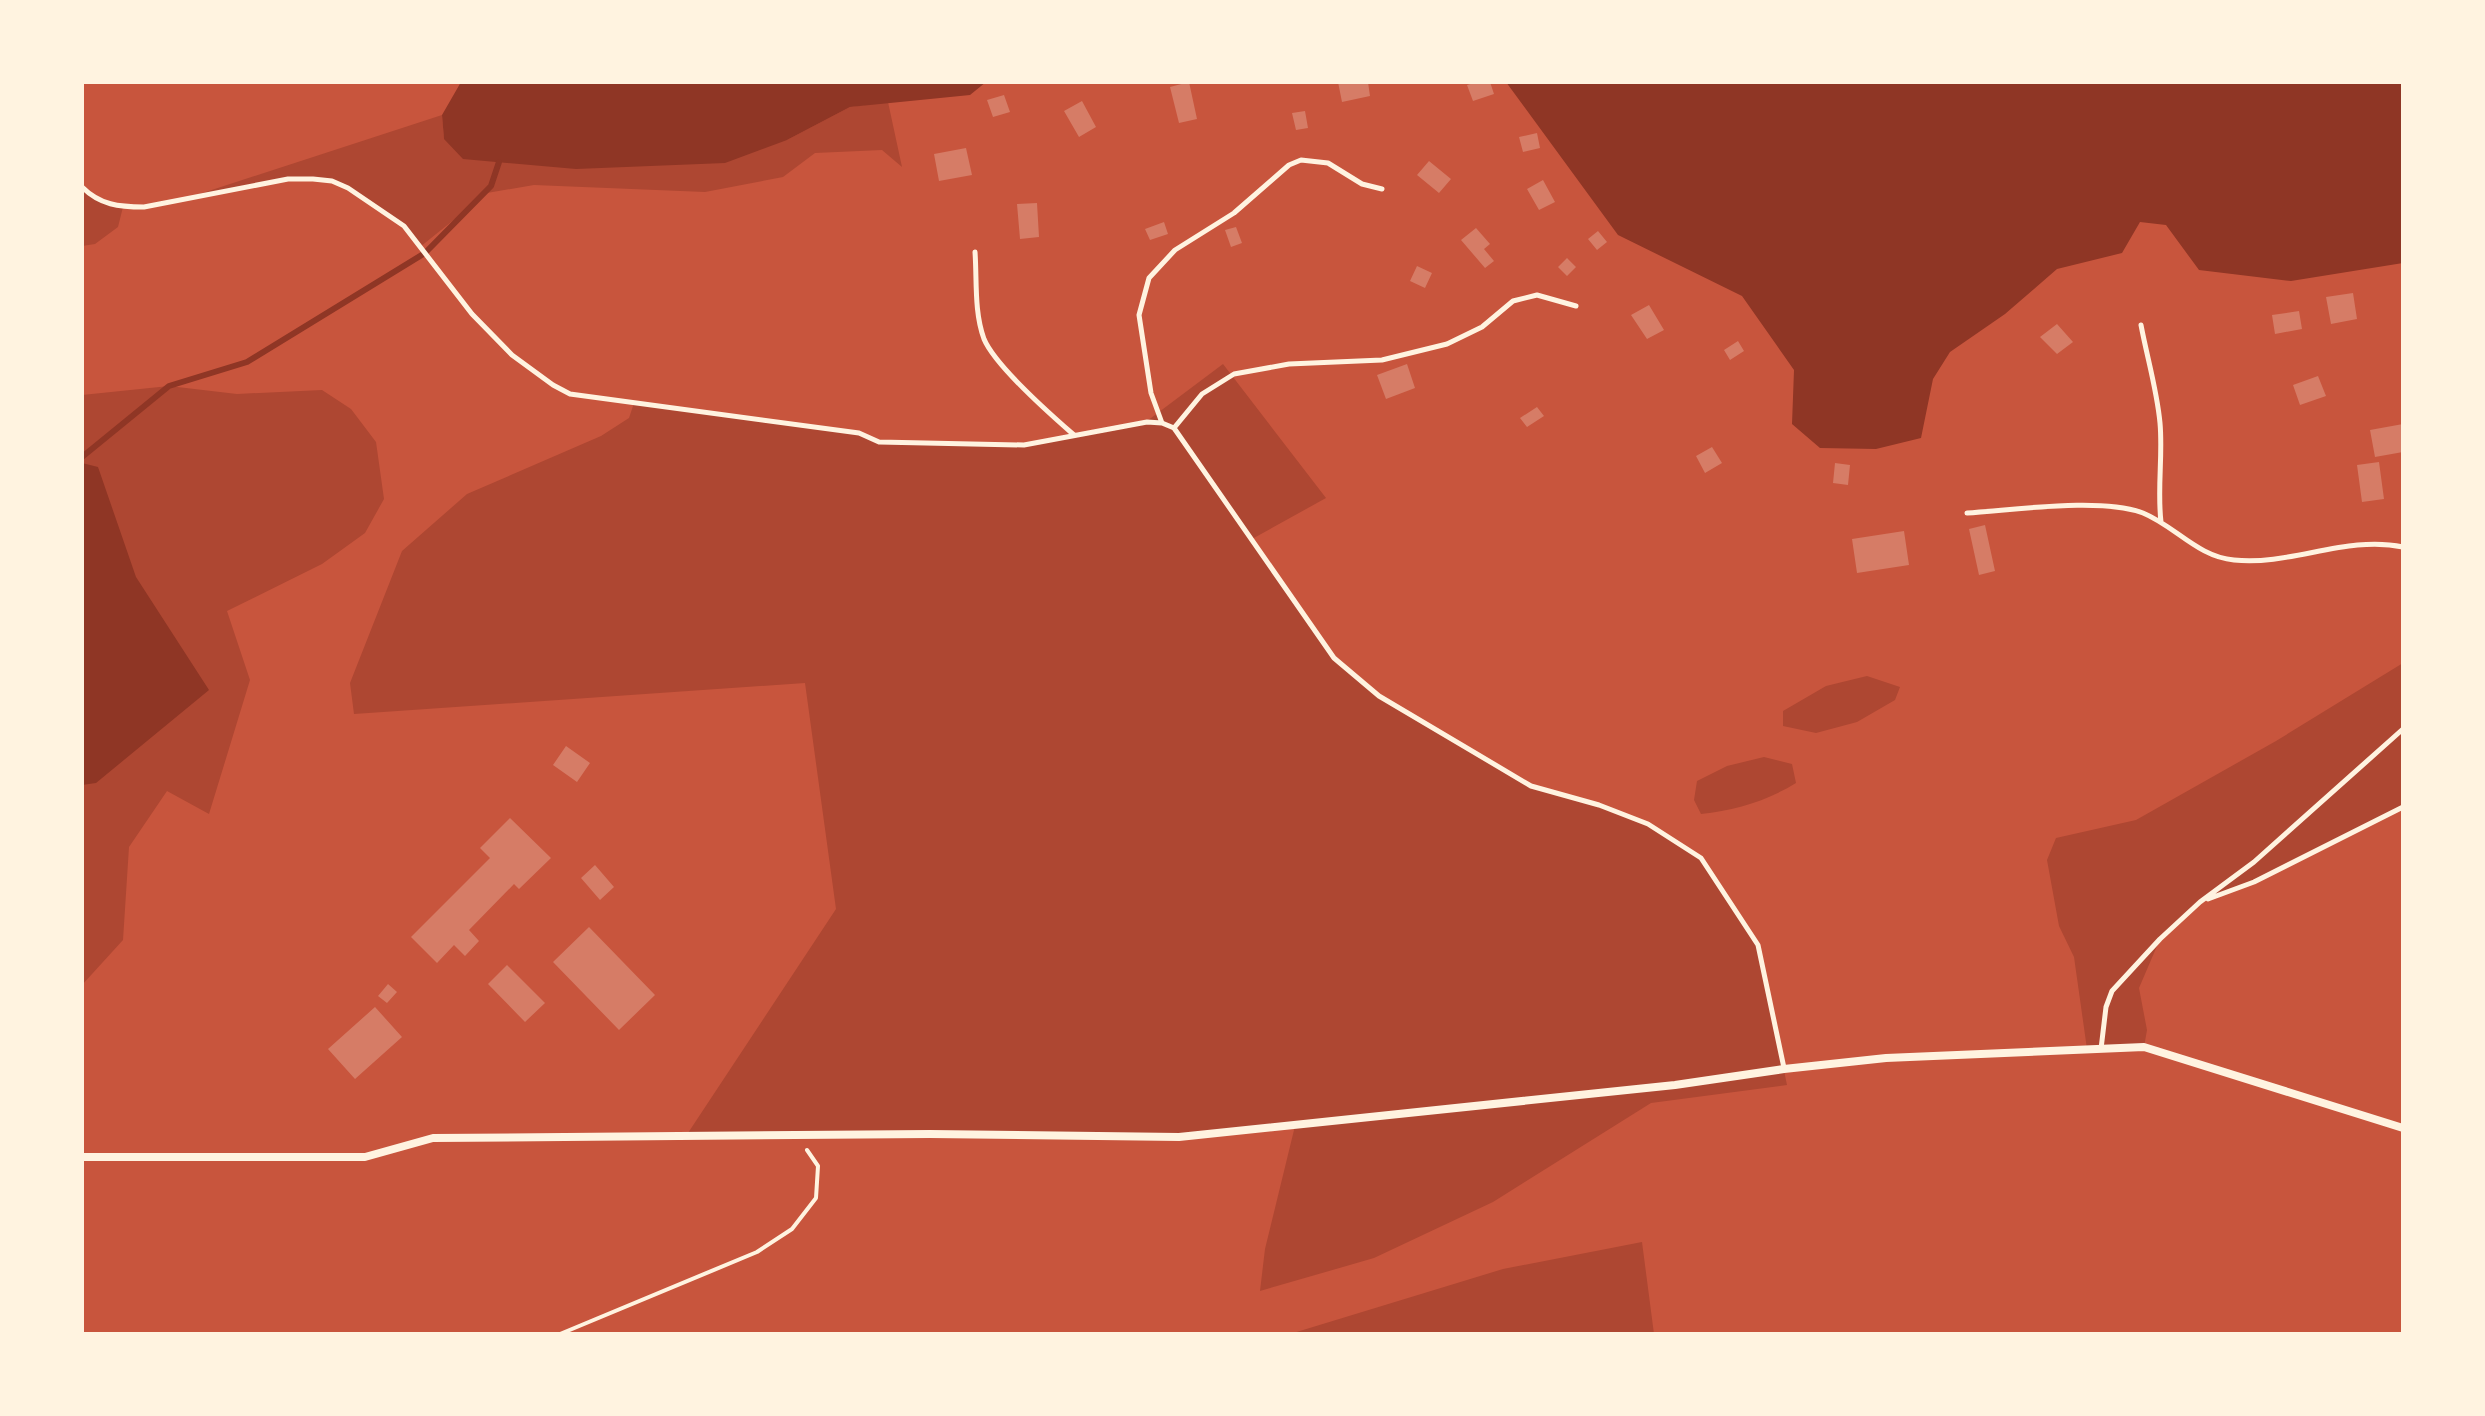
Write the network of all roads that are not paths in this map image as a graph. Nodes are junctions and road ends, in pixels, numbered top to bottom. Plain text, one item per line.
1 (82, 187) edge
2 (1382, 189) dead end
3 (975, 252) dead end
4 (1576, 306) dead end
5 (2141, 325) dead end
6 (1162, 423) junction
7 (1174, 428) junction
8 (1075, 435) junction
9 (1967, 513) dead end
10 (2164, 524) junction
11 (2403, 547) edge
12 (2403, 729) edge
13 (2403, 807) edge
14 (2200, 902) junction
15 (2101, 1049) junction
16 (1784, 1069) junction
17 (2403, 1128) edge
18 (82, 1157) edge

1 - 8 lane
2 - 6 lane
3 - 8 lane
4 - 7 lane
5 - 10 lane
6 - 7 lane
6 - 8 lane
7 - 16 lane
9 - 10 lane
10 - 11 lane
12 - 14 lane
13 - 14 lane
14 - 15 lane
15 - 16 street
15 - 17 street
16 - 18 street

